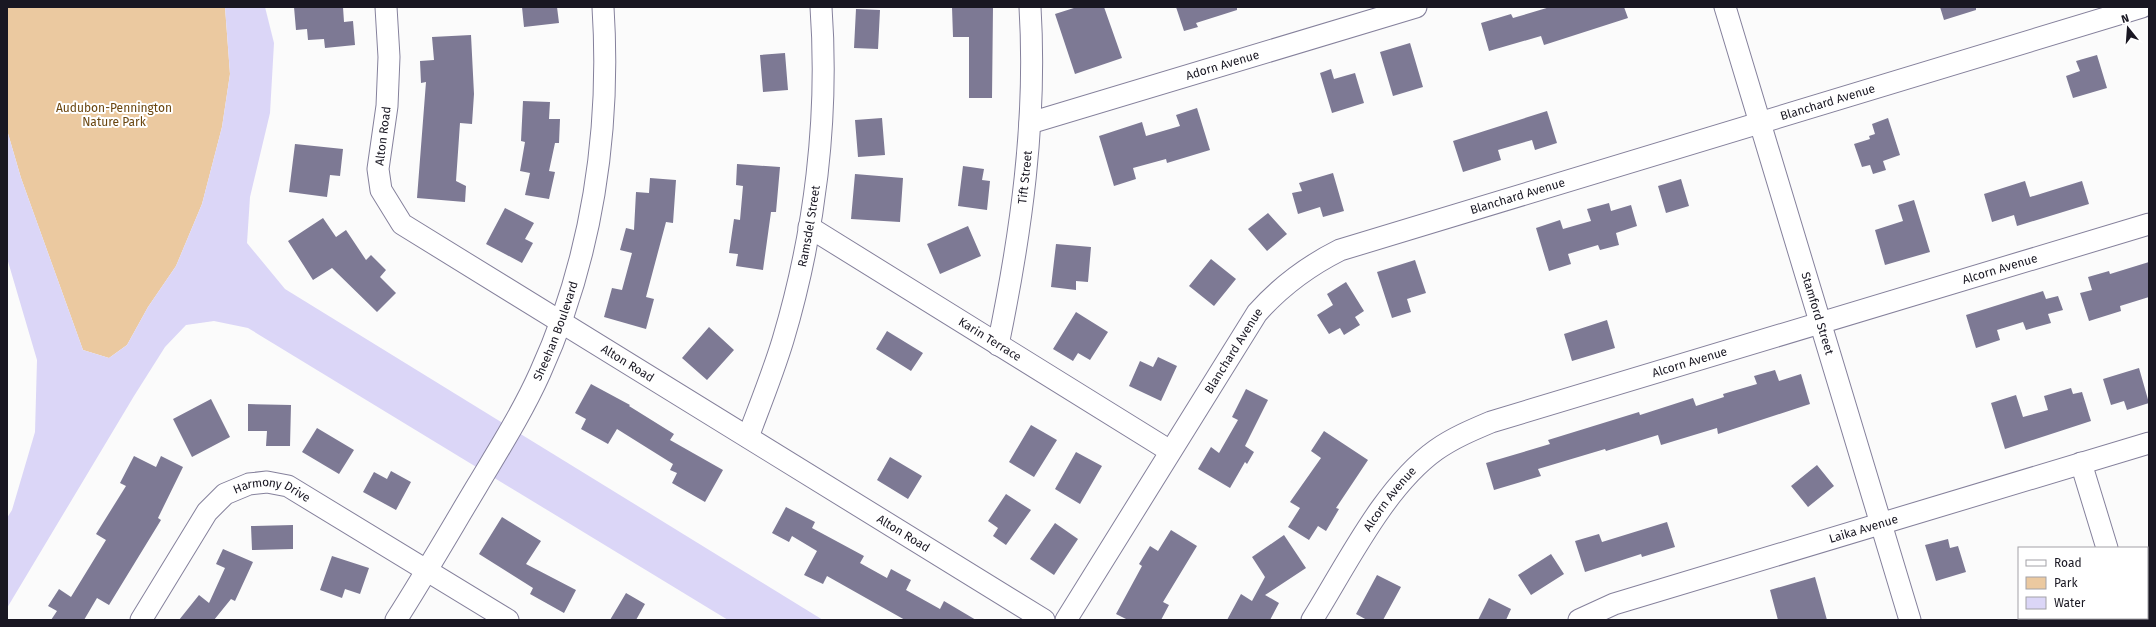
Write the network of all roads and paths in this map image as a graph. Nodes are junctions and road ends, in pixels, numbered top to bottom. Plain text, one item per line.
1 (386, 7) edge
2 (603, 7) edge
3 (821, 7) edge
4 (1030, 7) edge
5 (1416, 7) edge
6 (1725, 7) edge
7 (2142, 7) edge
8 (1760, 122) junction
9 (1030, 123) junction
10 (2149, 224) edge
11 (809, 227) junction
12 (560, 322) junction
13 (1820, 323) junction
14 (998, 345) junction
15 (748, 437) junction
16 (2149, 443) edge
17 (1170, 451) junction
18 (2081, 463) junction
19 (1881, 524) junction
20 (2107, 547) edge
21 (427, 570) junction
22 (141, 620) edge
23 (396, 620) edge
24 (508, 620) edge
25 (1044, 620) edge
26 (1066, 620) edge
27 (1312, 620) edge
28 (1579, 620) edge
29 (1910, 620) edge

1 - 12 street, Alton Road
2 - 12 street, Sheehan Boulevard
3 - 11 street, Ramsdel Street
4 - 9 street, Tift Street
5 - 9 street, Adorn Avenue
6 - 8 street, Stamford Street
7 - 8 street, Blanchard Avenue
8 - 13 street, Stamford Street
8 - 17 street, Blanchard Avenue
9 - 14 street, Tift Street
10 - 13 street, Alcorn Avenue
11 - 14 street, Karin Terrace
11 - 15 street, Ramsdel Street
12 - 15 street, Alton Road
12 - 21 street, Sheehan Boulevard
13 - 19 street, Stamford Street
13 - 27 street, Alcorn Avenue
14 - 17 street, Karin Terrace
15 - 25 street, Alton Road
16 - 18 street, Laika Avenue
17 - 26 street, Blanchard Avenue
18 - 19 street, Laika Avenue
18 - 20 street
19 - 28 street, Laika Avenue
19 - 29 street, Stamford Street
21 - 22 street, Harmony Drive
21 - 23 street, Sheehan Boulevard
21 - 24 street, Harmony Drive

